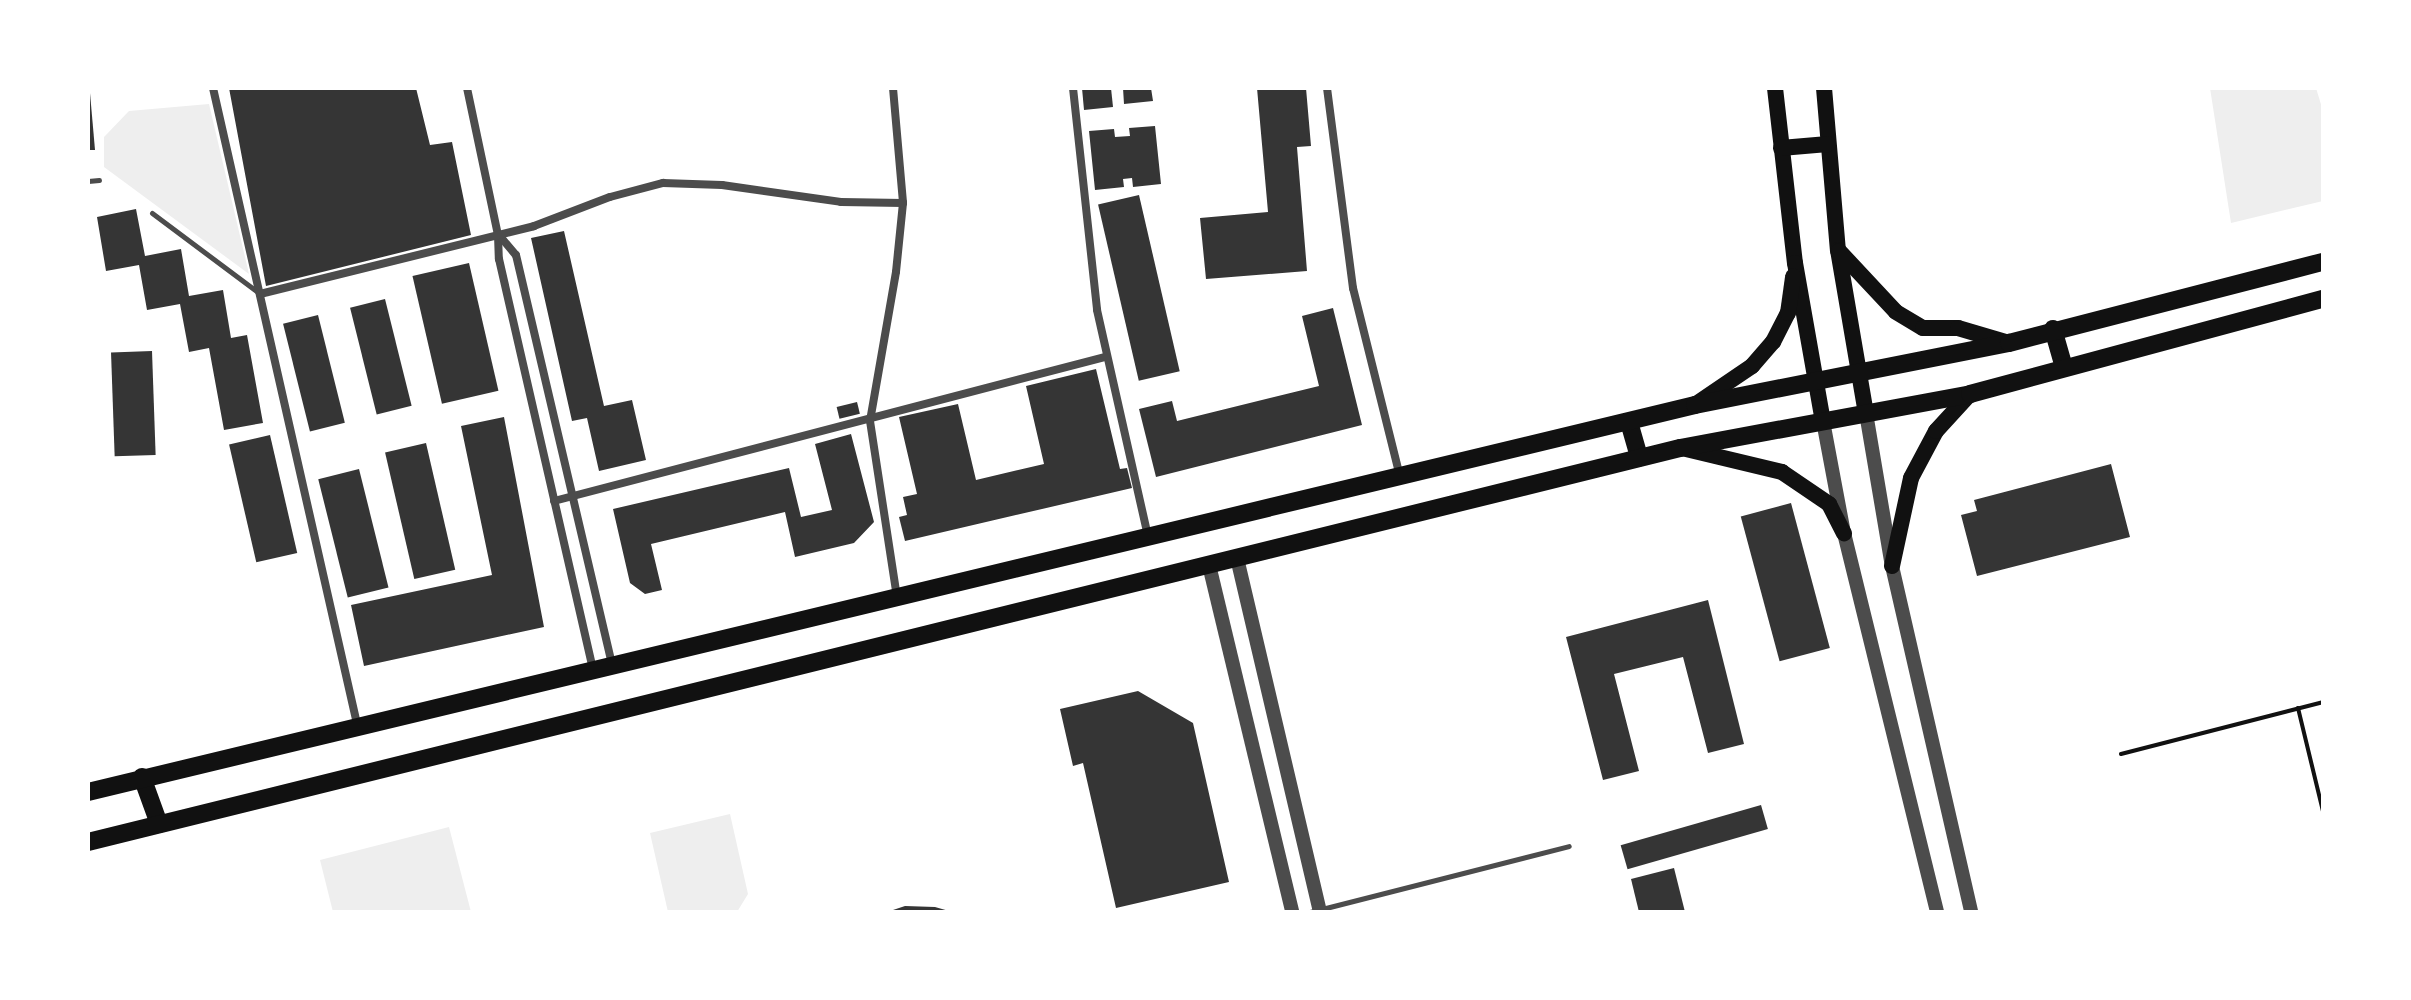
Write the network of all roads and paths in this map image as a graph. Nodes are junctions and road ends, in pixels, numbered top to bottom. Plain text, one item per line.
1 (213, 88) edge
2 (467, 88) edge
3 (893, 88) edge
4 (1073, 88) edge
5 (1327, 88) edge
6 (1775, 88) edge
7 (1824, 88) edge
8 (1828, 144) junction
9 (1781, 148) junction
10 (99, 180) dead end
11 (88, 181) edge
12 (903, 203) junction
13 (152, 213) dead end
14 (498, 235) junction
15 (1838, 250) junction
16 (2323, 262) edge
17 (1795, 263) junction
18 (260, 294) junction
19 (2323, 299) edge
20 (2053, 329) junction
21 (2009, 343) junction
22 (1105, 357) junction
23 (2064, 367) junction
24 (1859, 372) junction
25 (1816, 381) junction
26 (1970, 394) junction
27 (1695, 405) junction
28 (1866, 413) junction
29 (870, 421) junction
30 (1823, 421) junction
31 (1629, 422) junction
32 (1680, 448) junction
33 (1639, 458) junction
34 (1400, 479) junction
35 (573, 496) junction
36 (554, 501) junction
37 (1844, 533) junction
38 (1148, 538) junction
39 (1237, 558) junction
40 (1209, 565) junction
41 (1892, 566) junction
42 (897, 597) junction
43 (612, 664) junction
44 (593, 669) junction
45 (2323, 702) edge
46 (2298, 708) junction
47 (357, 724) junction
48 (2121, 754) dead end
49 (142, 777) junction
50 (88, 792) edge
51 (2323, 811) edge
52 (159, 824) junction
53 (88, 842) edge
54 (1569, 846) dead end
55 (1316, 911) edge
56 (1292, 912) edge
57 (1937, 912) edge
58 (1971, 912) edge

1 - 18 street
2 - 14 street
3 - 12 street
4 - 22 street
5 - 34 street
6 - 9 main road
7 - 8 main road
8 - 9 main road
8 - 15 main road
9 - 17 main road
10 - 11 lane
12 - 14 street
12 - 29 street
13 - 18 lane
14 - 18 street
14 - 35 street
14 - 36 street
15 - 21 main road
15 - 24 main road
16 - 20 main road
17 - 25 main road
17 - 27 main road
18 - 47 street
19 - 23 main road
20 - 21 main road
20 - 23 main road
21 - 24 main road
22 - 29 street
22 - 38 street
23 - 26 main road
24 - 25 main road
24 - 28 main road
25 - 27 main road
25 - 30 main road
26 - 28 main road
26 - 41 main road
27 - 31 main road
28 - 30 main road
28 - 41 street
29 - 35 street
29 - 42 street
30 - 32 main road
30 - 37 street
31 - 33 main road
31 - 34 main road
32 - 33 main road
32 - 37 main road
33 - 39 main road
34 - 38 main road
35 - 36 street
35 - 43 street
36 - 44 street
37 - 57 street
38 - 42 main road
39 - 40 main road
39 - 55 street
40 - 52 main road
40 - 56 street
41 - 58 street
42 - 43 main road
43 - 44 main road
44 - 47 main road
45 - 46 path
46 - 48 path
46 - 51 path
47 - 49 main road
49 - 50 main road
49 - 52 main road
52 - 53 main road
54 - 55 lane

